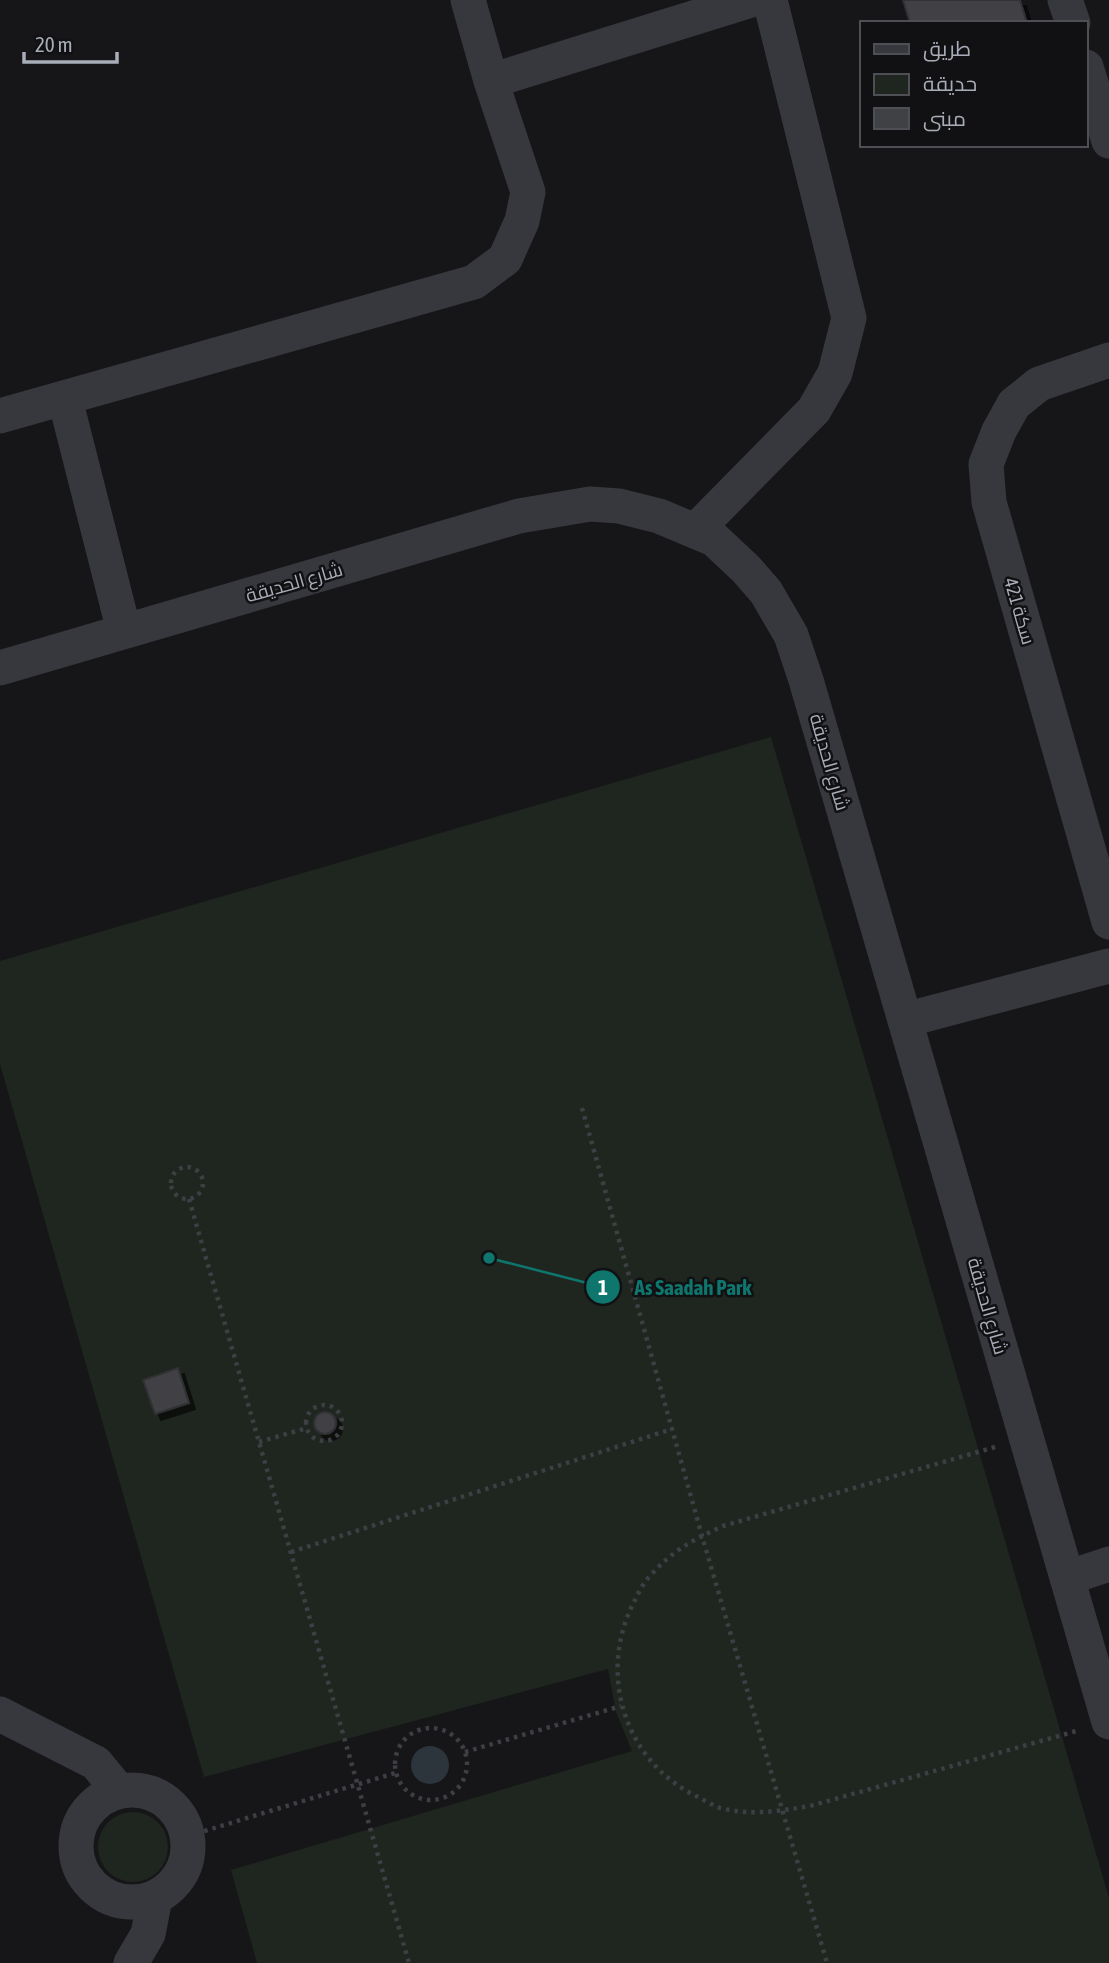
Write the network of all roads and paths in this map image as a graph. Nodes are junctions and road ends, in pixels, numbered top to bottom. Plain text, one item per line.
1 (468, 0) edge
2 (751, 0) edge
3 (770, 0) edge
4 (1065, 0) edge
5 (1072, 21) edge
6 (1088, 73) edge
7 (491, 81) junction
8 (1109, 141) edge
9 (1109, 360) edge
10 (65, 399) junction
11 (0, 416) edge
12 (696, 530) junction
13 (124, 631) junction
14 (0, 668) edge
15 (1109, 922) edge
16 (1109, 967) edge
17 (905, 1020) junction
18 (582, 1108) dead end
19 (190, 1199) junction
20 (307, 1428) junction
21 (672, 1429) junction
22 (1026, 1437) junction
23 (259, 1442) junction
24 (702, 1536) junction
25 (291, 1552) junction
26 (1109, 1564) edge
27 (1067, 1578) junction
28 (621, 1706) junction
29 (0, 1714) edge
30 (1109, 1722) edge
31 (465, 1752) junction
32 (395, 1773) junction
33 (358, 1785) junction
34 (118, 1791) junction
35 (782, 1811) junction
36 (188, 1836) junction
37 (155, 1898) junction
38 (131, 1963) edge
39 (409, 1963) edge
40 (827, 1963) edge

1 - 7 street
2 - 7 street
3 - 12 street
4 - 5 street
6 - 8 street
7 - 10 street
9 - 15 street, سكة 421
10 - 11 street
10 - 13 street
12 - 13 street, شارع الحديقة
12 - 17 street, شارع الحديقة
13 - 14 street, شارع الحديقة
16 - 17 street
17 - 22 street, شارع الحديقة
18 - 21 path
19 - 19 path
19 - 23 path
20 - 20 path
20 - 23 path
21 - 24 path
21 - 25 path
22 - 24 path
22 - 27 street, شارع الحديقة
23 - 25 path
24 - 28 path
24 - 35 path
25 - 33 path
26 - 27 street
27 - 30 street, شارع الحديقة
28 - 31 path
28 - 35 path
29 - 34 street
30 - 35 path
31 - 32 path
31 - 32 path
32 - 33 path
33 - 36 path
33 - 39 path
34 - 36 street
34 - 37 street
35 - 40 path
36 - 37 street
37 - 38 street

